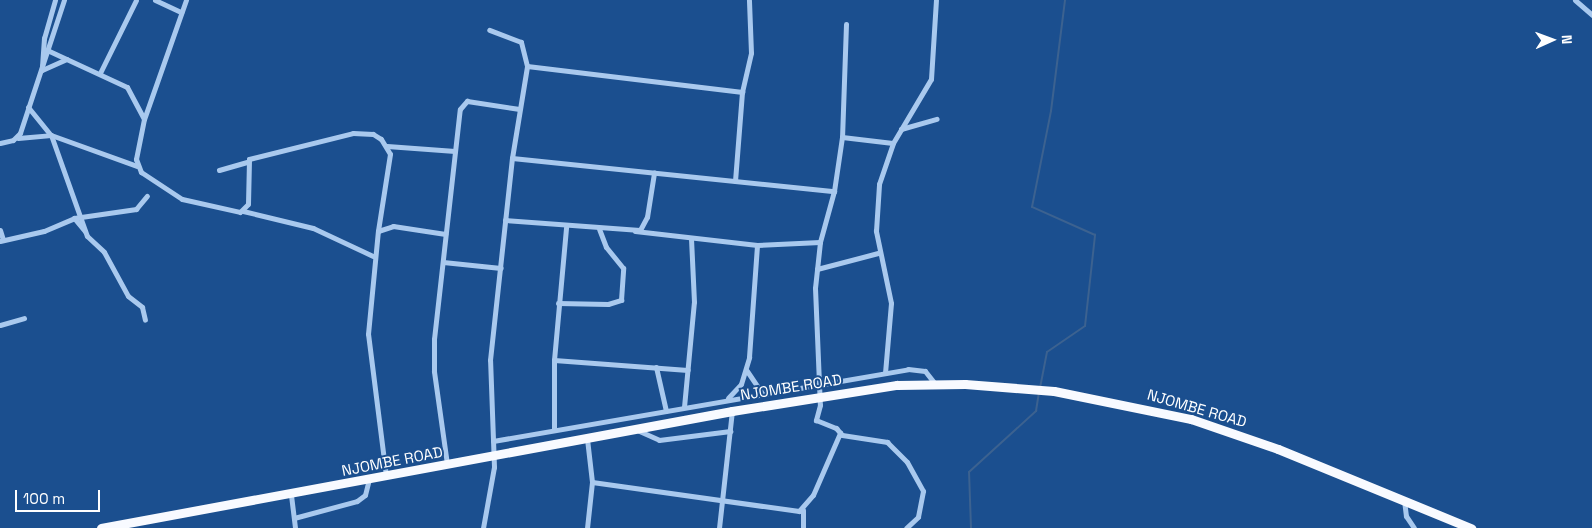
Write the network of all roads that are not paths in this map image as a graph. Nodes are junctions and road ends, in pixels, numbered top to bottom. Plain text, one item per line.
1 (55, 0) edge
2 (64, 0) edge
3 (136, 0) edge
4 (154, 0) edge
5 (186, 0) edge
6 (750, 0) edge
7 (1574, 0) edge
8 (935, 1) edge
9 (181, 12) junction
10 (1592, 15) edge
11 (846, 24) dead end
12 (489, 30) dead end
13 (47, 50) junction
14 (67, 59) junction
15 (527, 66) junction
16 (42, 70) junction
17 (100, 73) junction
18 (742, 92) junction
19 (28, 107) junction
20 (519, 109) junction
21 (144, 119) junction
22 (937, 119) dead end
23 (901, 129) junction
24 (51, 135) junction
25 (842, 137) junction
26 (18, 138) junction
27 (0, 143) edge
28 (893, 143) junction
29 (388, 146) junction
30 (455, 151) junction
31 (512, 158) junction
32 (247, 162) junction
33 (137, 166) junction
34 (220, 170) dead end
35 (654, 173) junction
36 (735, 181) junction
37 (834, 191) junction
38 (147, 196) dead end
39 (243, 211) junction
40 (83, 217) junction
41 (74, 218) junction
42 (505, 220) junction
43 (566, 226) junction
44 (599, 229) junction
45 (0, 230) edge
46 (85, 231) junction
47 (378, 231) junction
48 (635, 231) junction
49 (445, 234) junction
50 (691, 239) junction
51 (2, 240) edge
52 (820, 242) junction
53 (758, 245) junction
54 (878, 253) junction
55 (373, 256) junction
56 (443, 262) junction
57 (500, 268) junction
58 (818, 269) junction
59 (558, 303) junction
60 (24, 318) dead end
61 (145, 320) dead end
62 (0, 325) edge
63 (554, 360) junction
64 (656, 367) junction
65 (688, 370) junction
66 (746, 370) junction
67 (885, 373) junction
68 (935, 384) junction
69 (818, 385) junction
70 (762, 393) junction
71 (819, 397) junction
72 (726, 399) junction
73 (684, 407) junction
74 (666, 411) junction
75 (732, 411) junction
76 (554, 429) junction
77 (637, 430) junction
78 (730, 431) junction
79 (840, 433) junction
80 (587, 439) junction
81 (493, 442) junction
82 (494, 455) junction
83 (448, 464) junction
84 (386, 476) junction
85 (369, 480) junction
86 (592, 482) junction
87 (292, 495) junction
88 (1404, 500) junction
89 (723, 501) junction
90 (803, 510) junction
91 (294, 518) junction
92 (101, 528) edge
93 (295, 528) edge
94 (483, 528) edge
95 (587, 528) edge
96 (720, 528) edge
97 (803, 528) edge
98 (906, 528) edge
99 (1414, 528) edge
100 (1471, 528) edge

1 - 16 street
2 - 13 street
3 - 17 street
4 - 9 street
5 - 9 street
6 - 18 street
7 - 10 street
8 - 23 street
9 - 21 street
11 - 25 street
12 - 15 street
13 - 14 street
13 - 16 street
14 - 16 street
14 - 17 street
15 - 18 street
15 - 20 street
16 - 19 street
17 - 21 street
18 - 36 street
19 - 24 street
19 - 26 street
20 - 30 street
20 - 31 street
21 - 33 street
22 - 23 street
23 - 28 street
24 - 26 street
24 - 33 street
24 - 40 street
25 - 28 street
25 - 37 street
26 - 27 street
28 - 54 street
29 - 30 street
29 - 32 street
29 - 47 street
30 - 49 street
31 - 35 street
31 - 42 street
32 - 34 street
32 - 39 street
33 - 39 street
35 - 36 street
35 - 48 street
36 - 37 street
37 - 52 street
38 - 40 street
39 - 55 street
40 - 41 street
40 - 46 street
41 - 46 street
41 - 51 street
42 - 43 street
42 - 57 street
43 - 44 street
43 - 59 street
44 - 48 street
44 - 59 street
45 - 51 street
46 - 61 street
47 - 49 street
47 - 55 street
48 - 50 street
49 - 56 street
50 - 53 street
50 - 65 street
52 - 53 street
52 - 58 street
53 - 66 street
54 - 58 street
54 - 67 street
55 - 84 street
56 - 57 street
56 - 83 street
57 - 81 street
58 - 69 street
59 - 63 street
60 - 62 street
63 - 64 street
63 - 76 street
64 - 65 street
64 - 74 street
65 - 73 street
66 - 70 street
66 - 72 street
67 - 68 street
67 - 69 street
68 - 71 highway, NJOMBE ROAD
68 - 88 highway, NJOMBE ROAD
69 - 70 street
69 - 71 street
70 - 72 street
71 - 75 highway, NJOMBE ROAD
71 - 79 street
72 - 73 street
73 - 74 street
74 - 76 street
75 - 77 highway, NJOMBE ROAD
75 - 78 street
76 - 81 street
77 - 78 street
77 - 80 highway, NJOMBE ROAD
78 - 89 street
79 - 90 street
79 - 98 street
80 - 82 highway, NJOMBE ROAD
80 - 86 street
81 - 82 street
82 - 83 highway, NJOMBE ROAD
82 - 94 street
83 - 84 highway, NJOMBE ROAD
84 - 85 highway, NJOMBE ROAD
85 - 87 highway, NJOMBE ROAD
85 - 91 street
86 - 89 street
86 - 95 street
87 - 91 street
87 - 92 highway, NJOMBE ROAD
88 - 99 street
88 - 100 highway, NJOMBE ROAD
89 - 90 street
89 - 96 street
90 - 97 street
91 - 93 street

